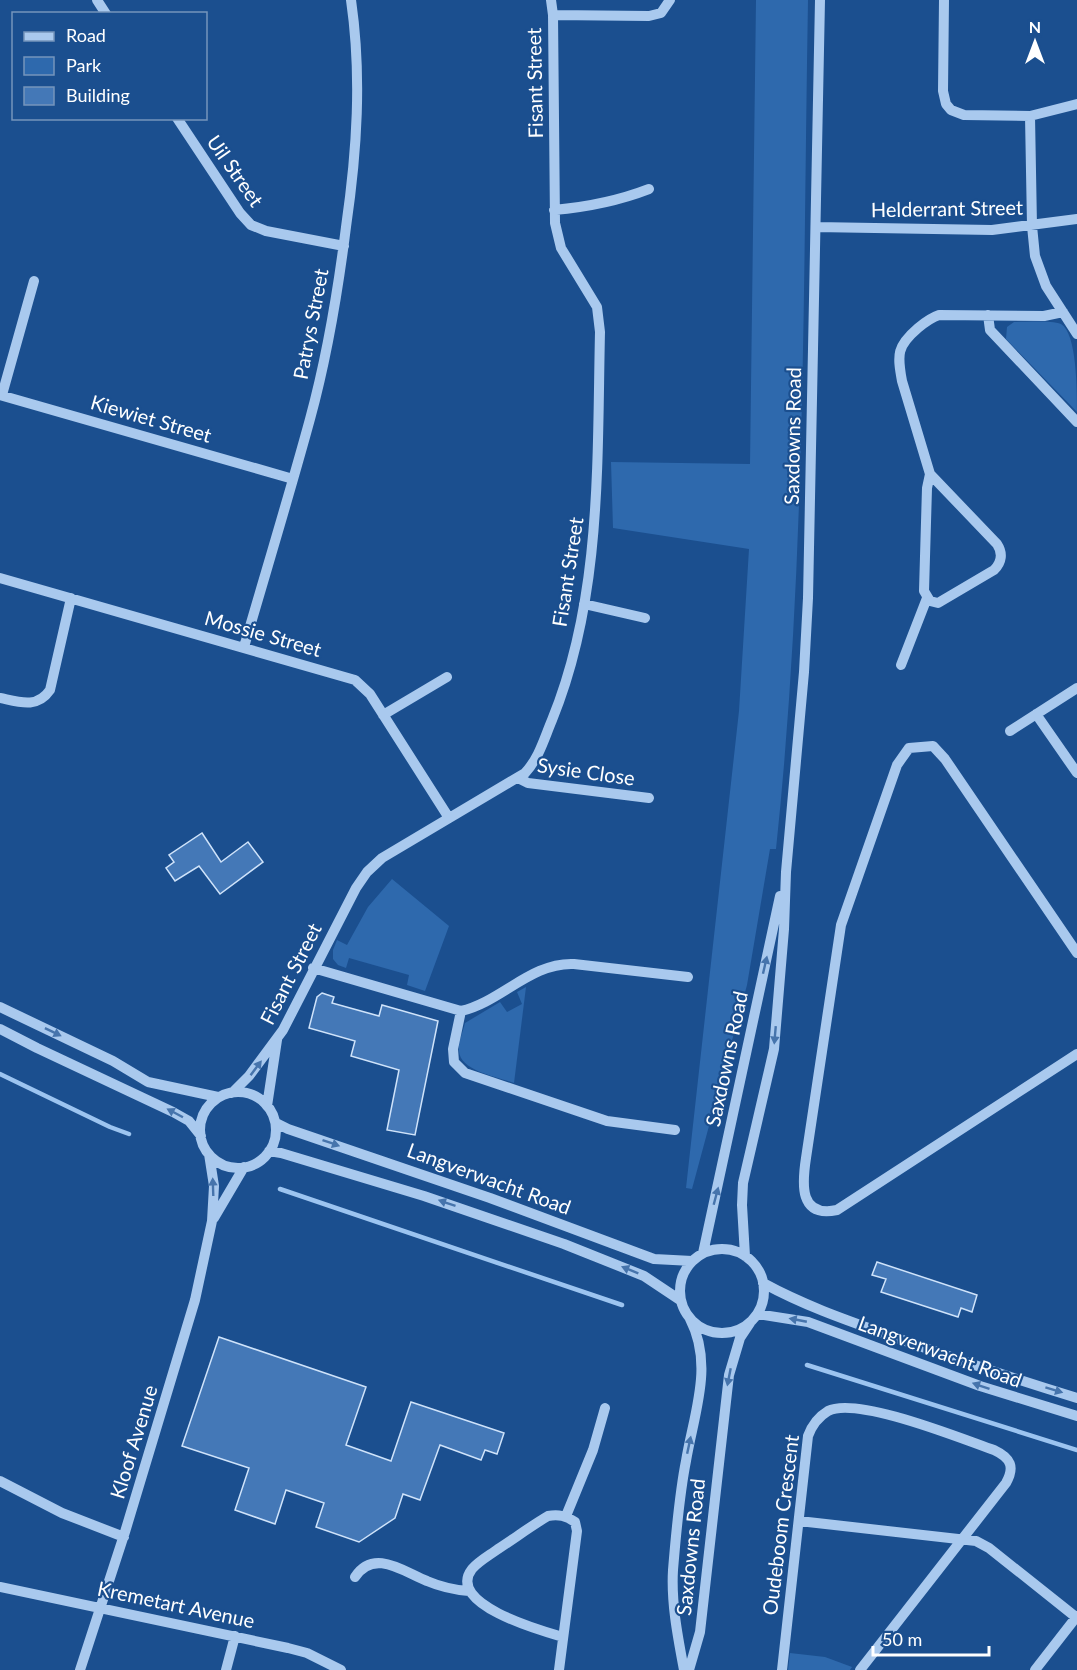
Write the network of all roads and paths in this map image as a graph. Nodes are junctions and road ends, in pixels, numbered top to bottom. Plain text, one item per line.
1 (351, 0) edge
2 (551, 0) edge
3 (670, 0) edge
4 (820, 0) edge
5 (944, 0) edge
6 (553, 15) junction
7 (1077, 104) edge
8 (1030, 116) junction
9 (178, 120) edge
10 (649, 189) dead end
11 (554, 210) junction
12 (1077, 219) edge
13 (1032, 226) junction
14 (816, 227) junction
15 (344, 246) junction
16 (34, 280) dead end
17 (1063, 312) junction
18 (988, 315) junction
19 (1077, 334) edge
20 (1, 395) edge
21 (1077, 422) edge
22 (930, 474) junction
23 (292, 479) junction
24 (0, 578) edge
25 (71, 598) junction
26 (927, 598) junction
27 (584, 604) junction
28 (645, 618) dead end
29 (244, 647) junction
30 (901, 666) dead end
31 (447, 677) dead end
32 (1077, 688) edge
33 (0, 698) edge
34 (1036, 714) junction
35 (383, 715) junction
36 (1010, 731) dead end
37 (1077, 773) edge
38 (519, 778) junction
39 (649, 798) dead end
40 (449, 818) junction
41 (786, 872) junction
42 (1077, 953) edge
43 (313, 968) junction
44 (688, 977) dead end
45 (0, 1007) edge
46 (461, 1011) junction
47 (0, 1029) edge
48 (277, 1040) junction
49 (1077, 1054) edge
50 (232, 1092) junction
51 (218, 1097) junction
52 (267, 1106) junction
53 (276, 1123) junction
54 (675, 1130) dead end
55 (201, 1136) junction
56 (269, 1152) junction
57 (209, 1154) junction
58 (244, 1167) junction
59 (212, 1221) junction
60 (703, 1253) junction
61 (745, 1256) junction
62 (692, 1261) junction
63 (763, 1283) junction
64 (680, 1300) junction
65 (753, 1318) junction
66 (690, 1319) junction
67 (1077, 1398) edge
68 (605, 1408) dead end
69 (1077, 1416) edge
70 (0, 1481) edge
71 (566, 1516) junction
72 (799, 1521) junction
73 (124, 1537) junction
74 (962, 1539) junction
75 (355, 1577) dead end
76 (0, 1587) edge
77 (469, 1591) junction
78 (101, 1608) junction
79 (1077, 1617) edge
80 (235, 1636) junction
81 (563, 1637) junction
82 (80, 1670) edge
83 (226, 1670) edge
84 (341, 1670) edge
85 (559, 1670) edge
86 (684, 1670) edge
87 (689, 1670) edge
88 (782, 1670) edge
89 (860, 1670) edge
90 (1035, 1670) edge

1 - 15 street, Patrys Street
2 - 6 street, Fisant Street
3 - 6 street
4 - 14 street, Saxdowns Road
5 - 8 street
6 - 11 street, Fisant Street
7 - 8 street
8 - 13 street
9 - 15 street, Uil Street
10 - 11 street
11 - 27 street, Fisant Street
12 - 13 street, Helderrant Street
13 - 14 street, Helderrant Street
13 - 17 street
14 - 41 street, Saxdowns Road
15 - 23 street, Patrys Street
16 - 20 street
17 - 18 street
17 - 19 street
18 - 21 street
18 - 22 street
20 - 23 street, Kiewiet Street
22 - 26 street
22 - 26 street
23 - 29 street, Patrys Street
24 - 25 street, Mossie Street
25 - 29 street, Mossie Street
25 - 33 street
26 - 30 street
27 - 28 street
27 - 38 street, Fisant Street
29 - 35 street, Mossie Street
31 - 35 street
32 - 34 street
34 - 36 street
34 - 37 street
35 - 40 street, Mossie Street
38 - 39 street, Sysie Close
38 - 40 street, Fisant Street
40 - 43 street, Fisant Street
60 -> 41 street, Saxdowns Road
41 -> 61 street, Saxdowns Road
42 - 49 street
43 - 46 street
43 - 48 street, Fisant Street
44 - 46 street
45 -> 51 street
46 - 54 street
55 -> 47 street
50 -> 48 street, Fisant Street
48 - 52 street, Fisant Street
50 - 51 street
50 - 52 street
51 - 55 street
52 - 53 street
53 - 56 street
53 -> 62 street, Langverwacht Road
55 - 57 street
56 - 58 street
64 -> 56 street, Langverwacht Road
57 - 58 street
59 -> 57 street, Kloof Avenue
58 - 59 street, Kloof Avenue
59 - 73 street, Kloof Avenue
60 - 61 street
60 - 62 street
61 - 63 street
62 - 64 street
63 - 65 street
63 -> 67 street, Langverwacht Road
64 - 66 street
65 - 66 street
69 -> 65 street, Langverwacht Road
65 -> 87 street, Saxdowns Road
86 -> 66 street, Saxdowns Road
68 - 71 street
70 - 73 street
71 - 77 street
71 - 81 street
72 - 74 street
72 - 74 street, Oudeboom Crescent
72 - 88 street, Oudeboom Crescent
73 - 78 street, Kloof Avenue
74 - 79 street
74 - 89 street, Oudeboom Crescent
75 - 77 street
76 - 78 street, Kremetart Avenue
77 - 81 street
78 - 80 street, Kremetart Avenue
78 - 82 street, Kloof Avenue
79 - 90 street
80 - 83 street
80 - 84 street, Kremetart Avenue
81 - 85 street

